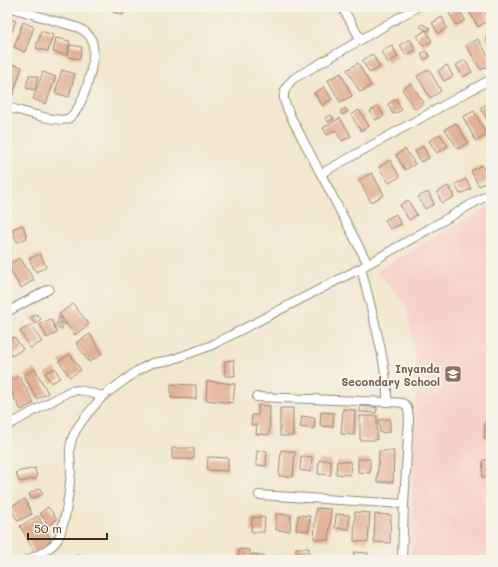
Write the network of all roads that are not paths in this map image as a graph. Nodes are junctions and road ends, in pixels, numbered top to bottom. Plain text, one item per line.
1 (8, 7) edge
2 (342, 7) edge
3 (417, 7) edge
4 (361, 40) junction
5 (491, 79) edge
6 (7, 107) edge
7 (322, 173) junction
8 (491, 193) edge
9 (368, 264) junction
10 (361, 268) junction
11 (49, 289) dead end
12 (7, 312) edge
13 (103, 396) junction
14 (257, 397) dead end
15 (387, 402) junction
16 (7, 426) edge
17 (259, 495) dead end
18 (404, 504) junction
19 (28, 560) edge
20 (402, 560) edge

1 - 6 street
2 - 4 street
3 - 4 street
4 - 7 street
5 - 7 street
7 - 9 street
8 - 9 street
9 - 10 street
10 - 13 street
10 - 15 street
11 - 12 street
13 - 16 street
13 - 19 street
14 - 15 street
15 - 18 street
17 - 18 street
18 - 20 street

